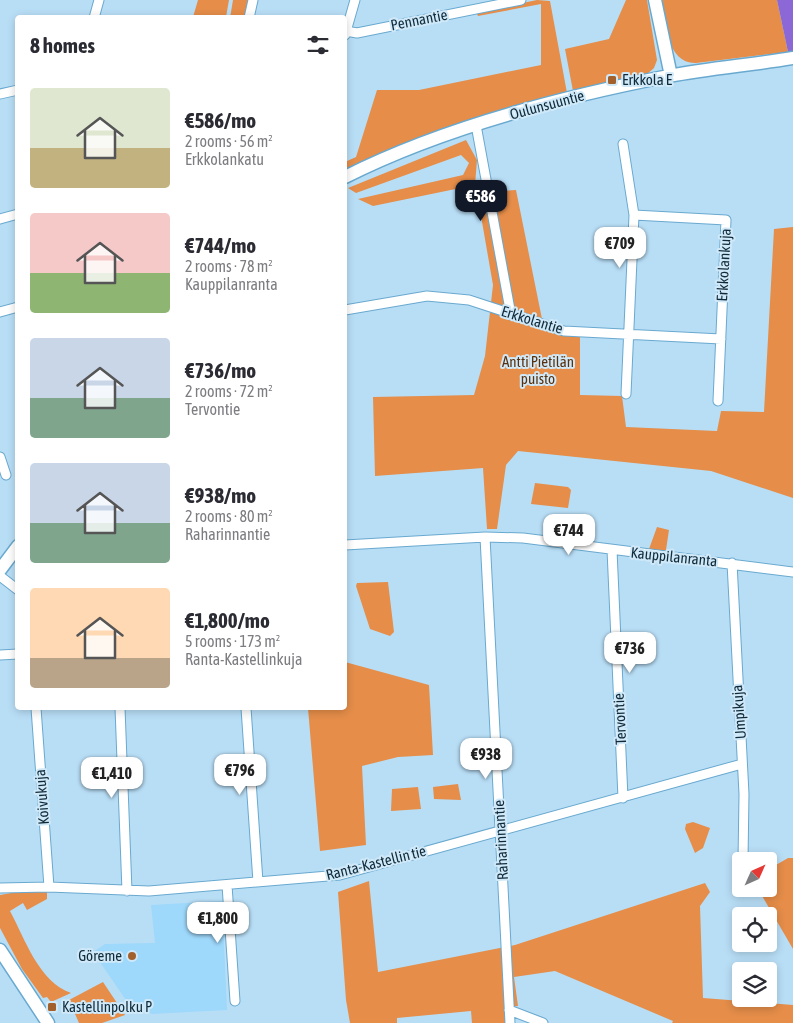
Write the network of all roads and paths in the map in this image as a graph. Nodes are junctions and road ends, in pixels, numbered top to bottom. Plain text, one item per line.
1 (99, 0) edge
2 (252, 0) edge
3 (355, 0) edge
4 (521, 0) edge
5 (655, 0) edge
6 (95, 15) edge
7 (250, 15) edge
8 (347, 29) edge
9 (347, 33) edge
10 (793, 58) edge
11 (671, 76) junction
12 (15, 91) edge
13 (0, 94) edge
14 (476, 125) junction
15 (623, 144) dead end
16 (347, 176) edge
17 (634, 216) junction
18 (15, 217) edge
19 (0, 219) edge
20 (15, 308) edge
21 (347, 310) edge
22 (0, 312) edge
23 (511, 315) junction
24 (630, 336) junction
25 (721, 339) junction
26 (626, 394) dead end
27 (718, 402) dead end
28 (0, 457) edge
29 (6, 475) dead end
30 (485, 537) junction
31 (15, 542) edge
32 (347, 544) edge
33 (15, 550) edge
34 (612, 550) junction
35 (0, 557) edge
36 (732, 563) junction
37 (0, 570) edge
38 (793, 572) edge
39 (0, 576) edge
40 (15, 588) edge
41 (15, 654) edge
42 (0, 655) edge
43 (36, 710) edge
44 (120, 710) edge
45 (246, 710) edge
46 (742, 764) junction
47 (623, 798) junction
48 (501, 831) junction
49 (743, 852) edge
50 (258, 882) junction
51 (226, 885) junction
52 (49, 887) junction
53 (0, 888) edge
54 (127, 891) junction
55 (0, 939) edge
56 (0, 950) edge
57 (15, 970) junction
58 (235, 1001) dead end
59 (509, 1010) junction
60 (48, 1023) edge
61 (510, 1023) edge
62 (544, 1023) edge

1 - 6 street
2 - 7 street
3 - 8 street
4 - 9 street, Pennantie
5 - 11 main road
10 - 11 main road, Oulunsuuntie
11 - 14 main road, Oulunsuuntie
12 - 13 street
14 - 16 main road, Oulunsuuntie
14 - 23 street
15 - 17 street
17 - 24 street
17 - 25 street, Erkkolankuja
18 - 19 street
20 - 22 street
21 - 23 street, Erkkolantie
23 - 24 street, Erkkolantie
24 - 25 street, Erkkolantie
24 - 26 street
25 - 27 street, Erkkolankuja
28 - 29 street
30 - 32 street, Kauppilanranta
30 - 34 street, Kauppilanranta
30 - 48 street, Raharinnantie
31 - 35 main road
33 - 37 main road
34 - 36 street, Kauppilanranta
34 - 47 street, Tervontie
36 - 38 street, Kauppilanranta
36 - 46 street, Umpikuja
39 - 40 street
41 - 42 street
43 - 52 street, Koivukuja
44 - 54 street
45 - 50 street
46 - 47 street, Ranta-Kastellin tie
46 - 49 street, Umpikuja
47 - 48 street, Ranta-Kastellin tie
48 - 50 street, Ranta-Kastellin tie
48 - 59 street, Raharinnantie
50 - 51 street, Ranta-Kastellin tie
51 - 54 street, Ranta-Kastellin tie
51 - 58 street
52 - 53 street, Ranta-Kastellin tie
52 - 54 street, Ranta-Kastellin tie
55 - 57 main road
56 - 57 main road
57 - 60 main road
59 - 61 street, Raharinnantie
59 - 62 street

